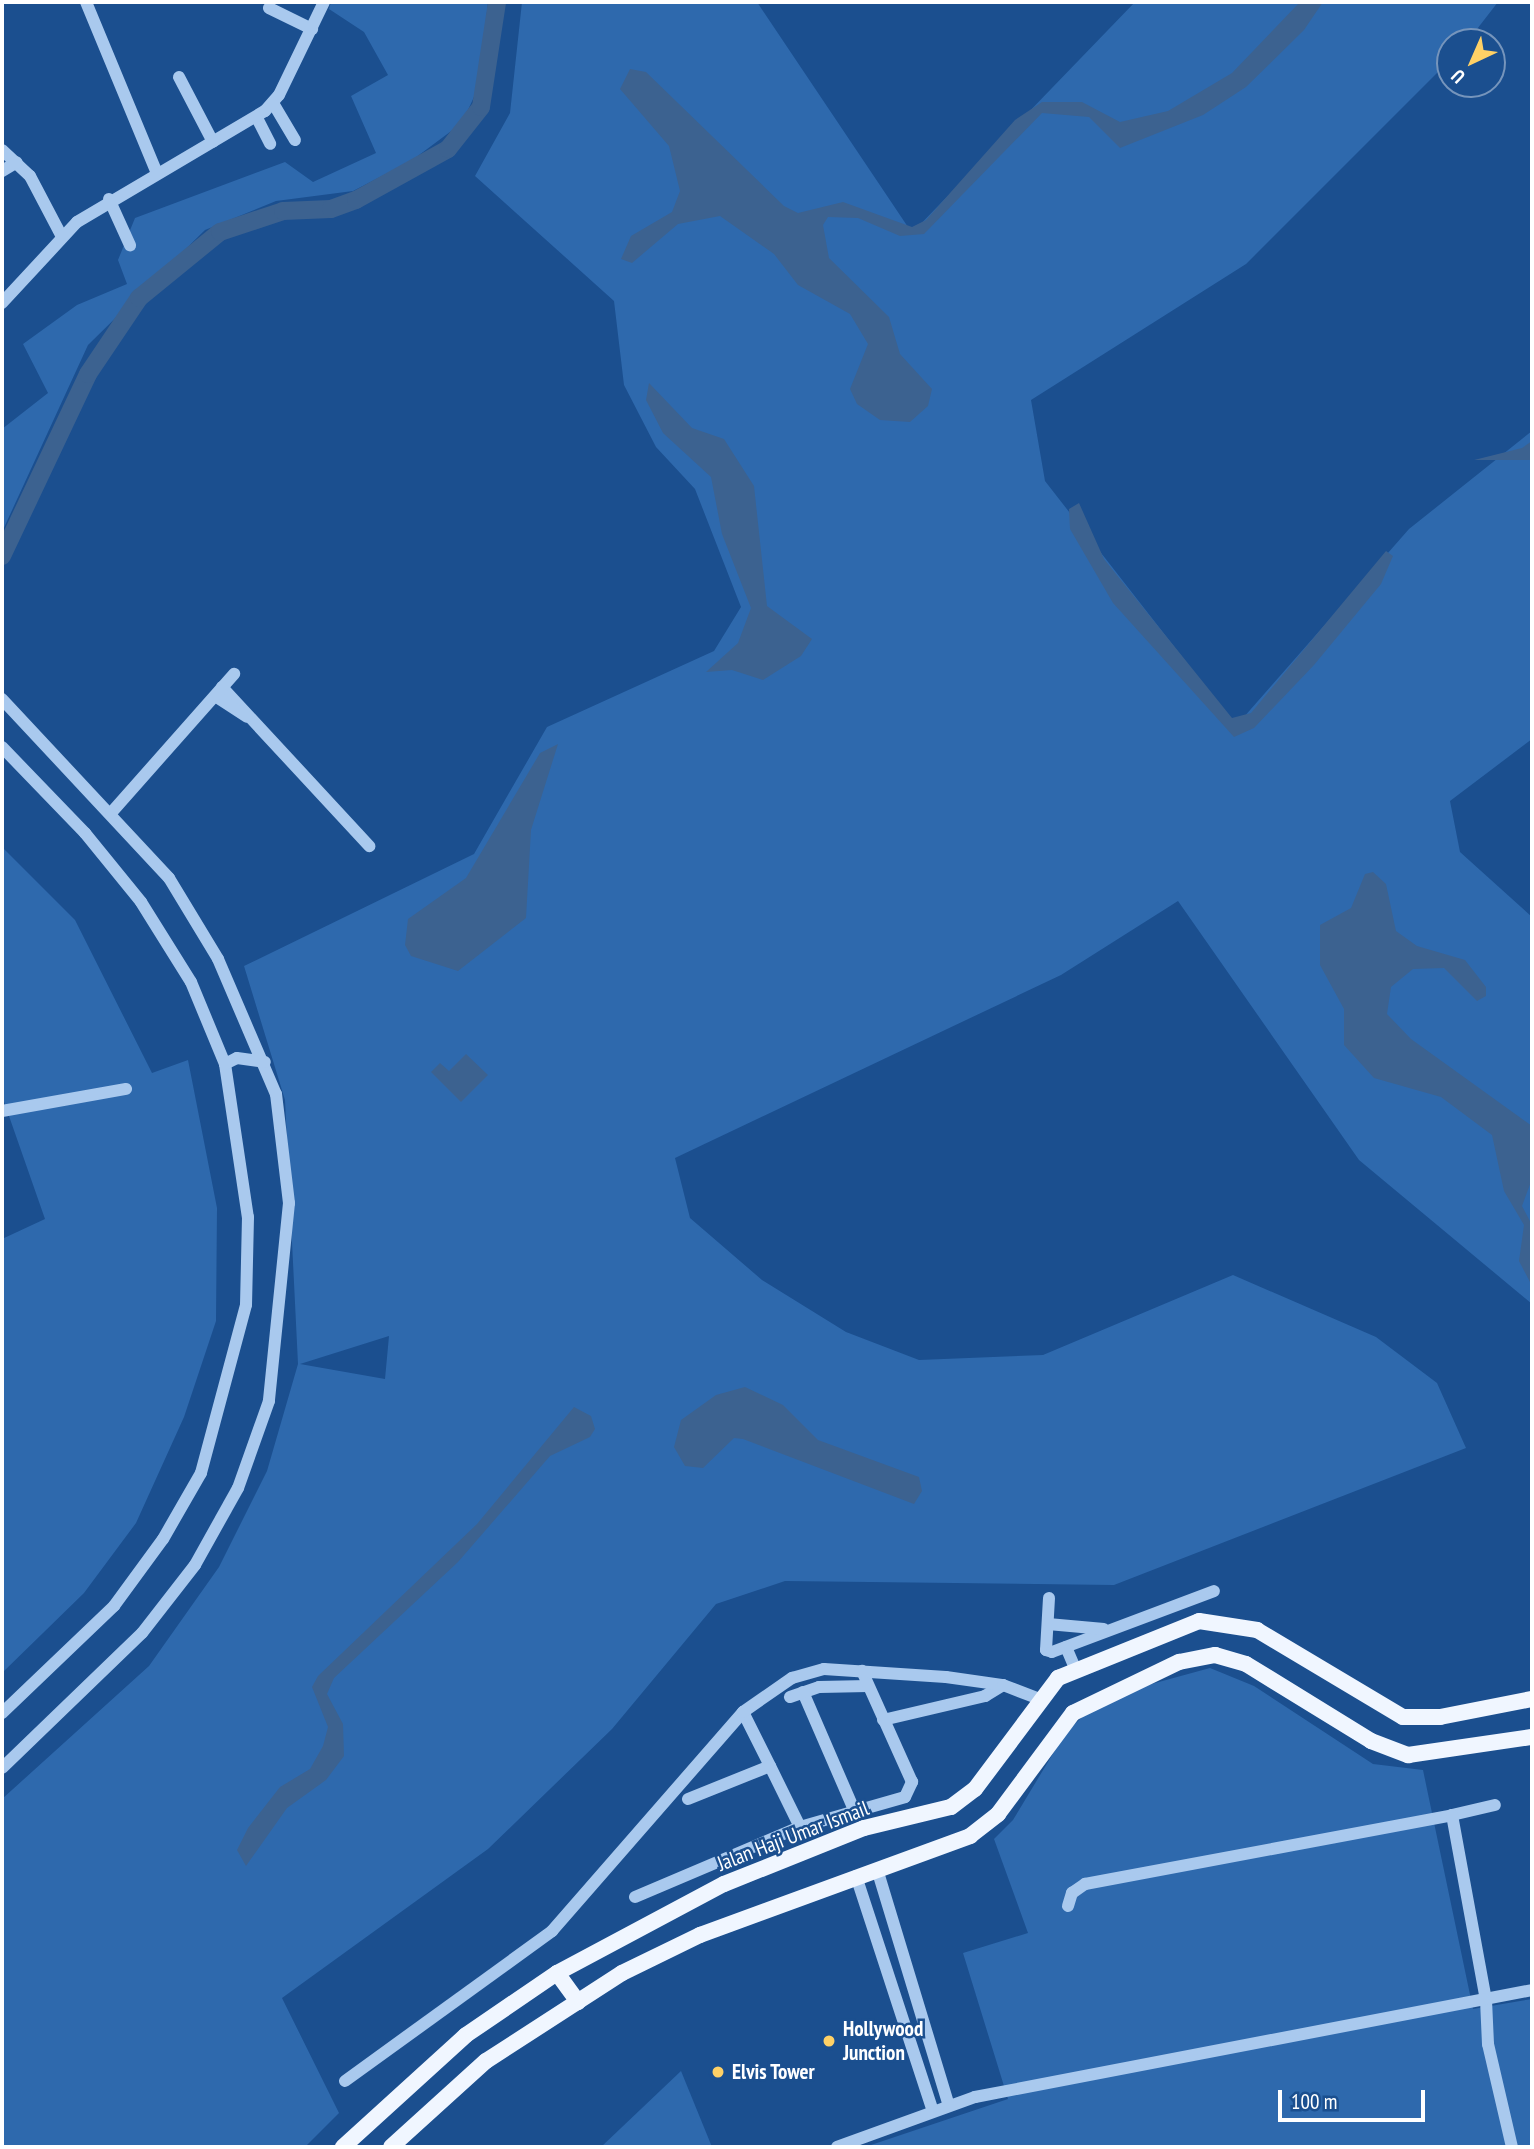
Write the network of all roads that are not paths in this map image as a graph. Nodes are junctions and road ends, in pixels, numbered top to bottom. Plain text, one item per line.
1 (86, 2) edge
2 (324, 2) edge
3 (269, 8) dead end
4 (312, 29) junction
5 (179, 77) dead end
6 (273, 103) junction
7 (257, 118) junction
8 (295, 140) dead end
9 (213, 142) junction
10 (270, 144) dead end
11 (2, 150) edge
12 (17, 162) junction
13 (2, 171) edge
14 (157, 173) junction
15 (109, 200) junction
16 (61, 235) junction
17 (130, 245) dead end
18 (2, 303) edge
19 (234, 674) dead end
20 (218, 691) junction
21 (2, 699) edge
22 (2, 747) edge
23 (111, 813) junction
24 (369, 846) dead end
25 (265, 1062) junction
26 (225, 1064) junction
27 (126, 1089) dead end
28 (2, 1111) edge
29 (1214, 1591) dead end
30 (1048, 1598) dead end
31 (1048, 1625) junction
32 (1106, 1629) junction
33 (1066, 1647) junction
34 (1075, 1668) junction
35 (862, 1671) junction
36 (1003, 1685) junction
37 (868, 1686) junction
38 (803, 1692) junction
39 (790, 1697) dead end
40 (1037, 1698) junction
41 (1532, 1699) edge
42 (743, 1712) junction
43 (2, 1713) edge
44 (884, 1720) junction
45 (1532, 1739) edge
46 (770, 1766) junction
47 (2, 1768) edge
48 (688, 1799) dead end
49 (1495, 1805) dead end
50 (855, 1812) junction
51 (1452, 1815) junction
52 (800, 1827) junction
53 (877, 1869) junction
54 (856, 1876) junction
55 (635, 1897) dead end
56 (1068, 1906) dead end
57 (898, 1940) junction
58 (879, 1947) junction
59 (558, 1973) junction
60 (1532, 1990) edge
61 (1486, 2000) junction
62 (578, 2002) junction
63 (345, 2081) dead end
64 (948, 2103) junction
65 (932, 2108) junction
66 (395, 2146) edge
67 (343, 2147) edge
68 (837, 2147) edge
69 (1512, 2147) edge

1 - 14 street
2 - 4 street
3 - 4 street
4 - 6 street
5 - 9 street
6 - 7 street
6 - 8 street
7 - 9 street
7 - 10 street
9 - 14 street
11 - 12 street
12 - 13 street
12 - 16 street
14 - 15 street
15 - 16 street
15 - 17 street
16 - 18 street
19 - 20 street
20 - 23 street
20 - 24 street
21 - 23 street
22 - 26 street
23 - 25 street
25 - 26 street
25 - 47 street
26 - 43 street
27 - 28 street
29 - 32 street
30 - 31 street
31 - 32 street
31 - 33 street
32 - 33 street
33 - 34 street
34 - 40 main road, Jalan Haji Umar Ismail
34 - 41 main road, Jalan Haji Umar Ismail
35 - 36 street
35 - 37 street
35 - 42 street
36 - 40 street
36 - 44 street
37 - 38 street
37 - 44 street
38 - 39 street
38 - 50 street
40 - 59 main road, Jalan Haji Umar Ismail
42 - 46 street
42 - 63 street
44 - 50 street
45 - 53 main road
46 - 48 street
46 - 52 street
49 - 51 street
50 - 52 street
51 - 56 street
51 - 61 street
52 - 55 street
53 - 54 main road
53 - 57 street
54 - 58 street
54 - 62 main road
57 - 58 street
57 - 64 street
58 - 65 street
59 - 62 main road
59 - 67 main road, Jalan Haji Umar Ismail
60 - 61 street
61 - 64 street
61 - 69 street
62 - 66 main road
64 - 65 street
65 - 68 street

